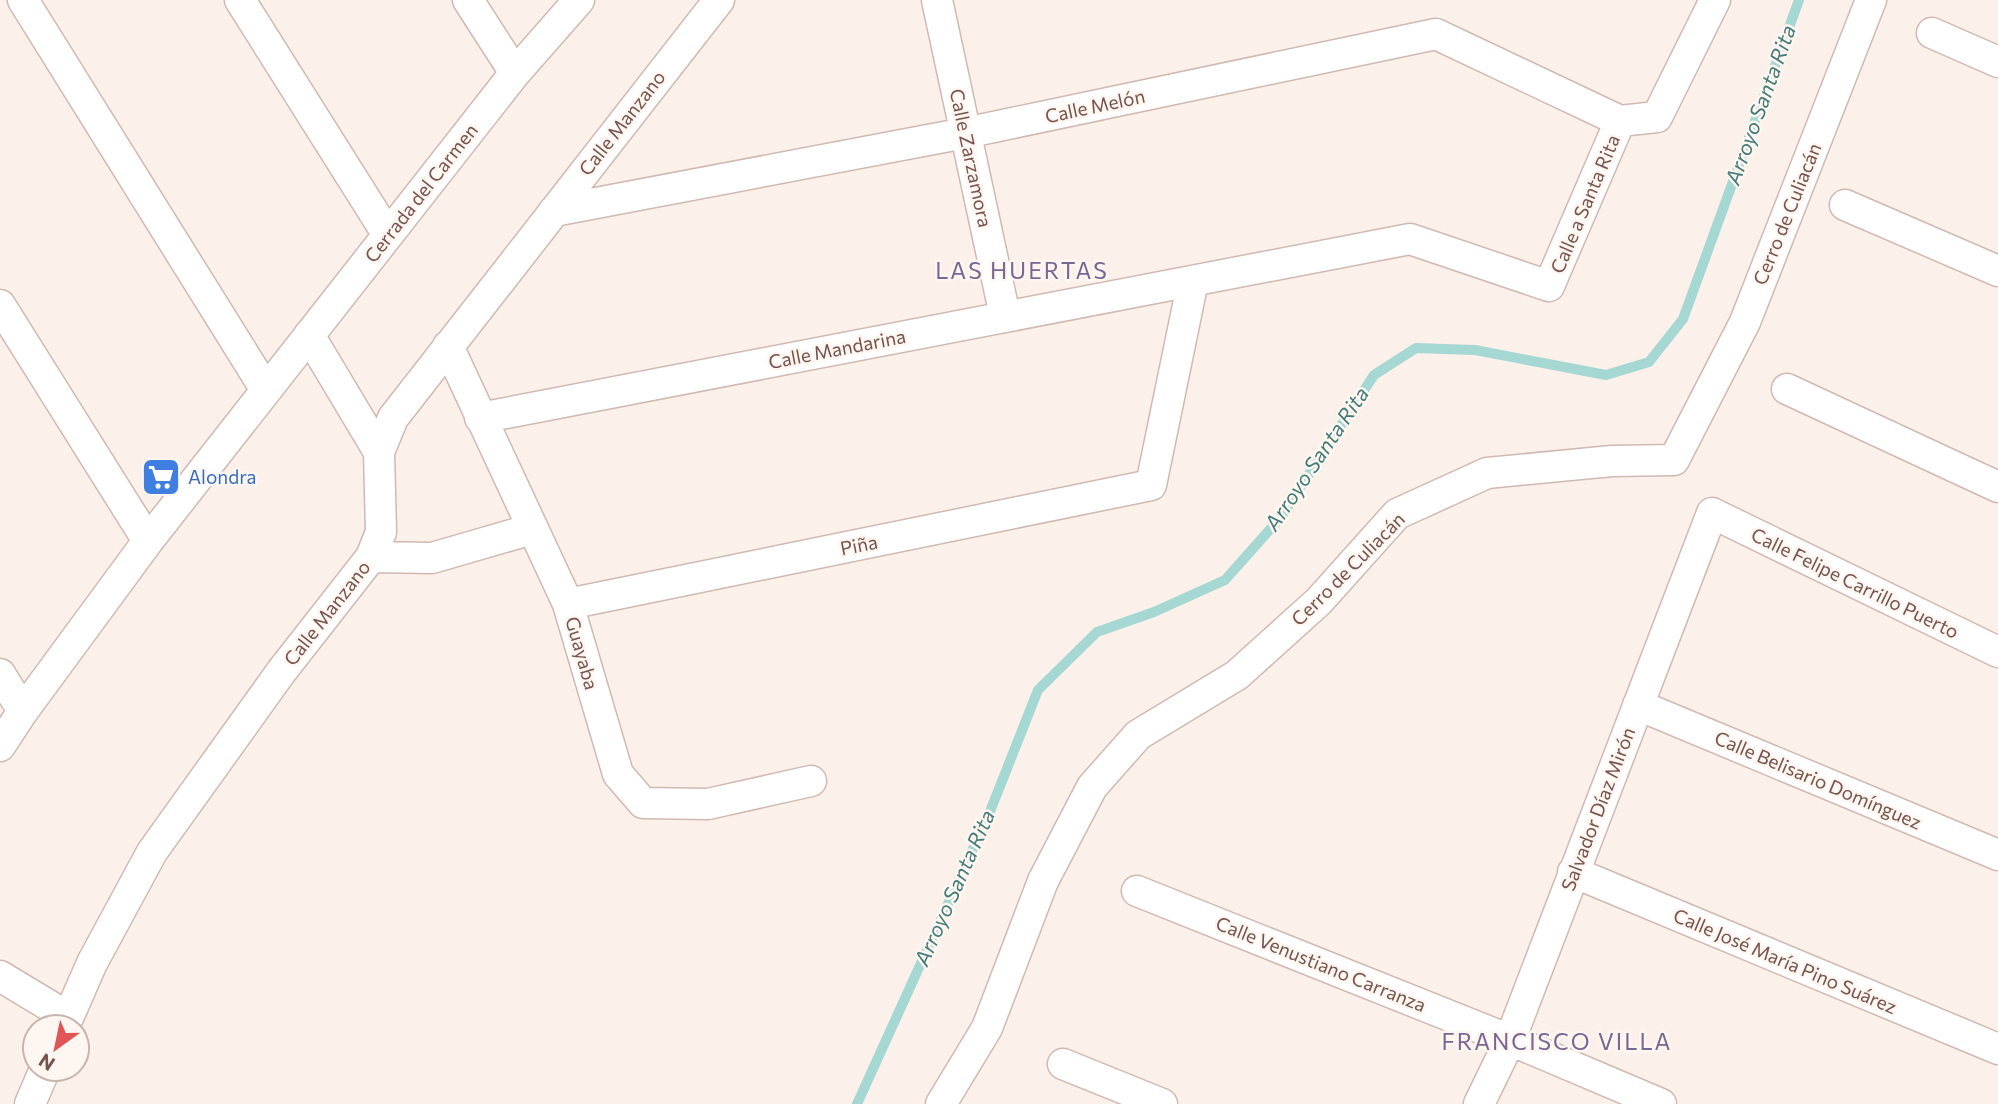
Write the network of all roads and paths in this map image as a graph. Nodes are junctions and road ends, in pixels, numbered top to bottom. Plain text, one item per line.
1 (23, 0) edge
2 (240, 0) edge
3 (468, 0) edge
4 (579, 0) edge
5 (744, 0) edge
6 (937, 0) edge
7 (1715, 0) edge
8 (1871, 0) edge
9 (716, 3) edge
10 (1932, 33) dead end
11 (1998, 62) edge
12 (515, 73) junction
13 (1620, 121) junction
14 (965, 133) junction
15 (1845, 205) dead end
16 (554, 211) junction
17 (388, 235) junction
18 (1998, 271) edge
19 (1193, 281) junction
20 (1549, 286) joint
21 (0, 305) edge
22 (1005, 316) junction
23 (309, 335) junction
24 (448, 346) junction
25 (1787, 389) dead end
26 (267, 390) junction
27 (481, 418) junction
28 (379, 452) junction
29 (1998, 488) edge
30 (1712, 513) joint
31 (532, 528) junction
32 (148, 541) junction
33 (371, 557) junction
34 (568, 604) junction
35 (1998, 652) edge
36 (0, 674) edge
37 (1638, 705) junction
38 (23, 711) junction
39 (0, 746) edge
40 (811, 780) dead end
41 (1998, 855) edge
42 (1573, 872) junction
43 (1137, 891) dead end
44 (0, 976) edge
45 (53, 1013) edge
46 (70, 1013) edge
47 (1510, 1040) junction
48 (1998, 1049) edge
49 (1063, 1064) dead end
50 (39, 1083) edge
51 (30, 1104) edge
52 (941, 1104) edge
53 (1162, 1104) edge
54 (1479, 1104) edge
55 (1661, 1104) edge

1 - 26 street
2 - 17 street
3 - 12 street
4 - 12 street, Cerrada del Carmen
5 - 9 street
6 - 14 street, Calle Zarzamora
7 - 13 street, Calle a Santa Rita
8 - 52 street, Cerro de Culiacán
9 - 16 street, Calle Manzano
10 - 11 street
12 - 17 street, Cerrada del Carmen
13 - 14 street, Calle Melón
13 - 20 street, Calle a Santa Rita
14 - 16 street, Calle Melón
14 - 22 street, Calle Zarzamora
15 - 18 street
16 - 24 street, Calle Manzano
17 - 23 street, Cerrada del Carmen
19 - 20 street, Calle Mandarina
19 - 22 street, Calle Mandarina
19 - 34 street, Piña
21 - 32 street
22 - 27 street, Calle Mandarina
23 - 26 street, Cerrada del Carmen
23 - 28 street
24 - 27 street, Guayaba
24 - 28 street, Calle Manzano
25 - 29 street
26 - 32 street, Cerrada del Carmen
27 - 31 street, Guayaba
28 - 33 street, Calle Manzano
30 - 35 street, Calle Felipe Carrillo Puerto
30 - 37 street, Salvador Díaz Mirón
31 - 33 street
31 - 34 street, Guayaba
32 - 38 street, Cerrada del Carmen
33 - 46 street, Calle Manzano
34 - 40 street, Guayaba
36 - 38 street
37 - 41 street, Calle Belisario Domínguez
37 - 42 street, Salvador Díaz Mirón
38 - 39 street, Cerrada del Carmen
42 - 47 street, Salvador Díaz Mirón
42 - 48 street, Calle José María Pino Suárez
43 - 47 street, Calle Venustiano Carranza
44 - 45 street
47 - 54 street, Salvador Díaz Mirón
47 - 55 street, Calle Venustiano Carranza
49 - 53 street
50 - 51 street

